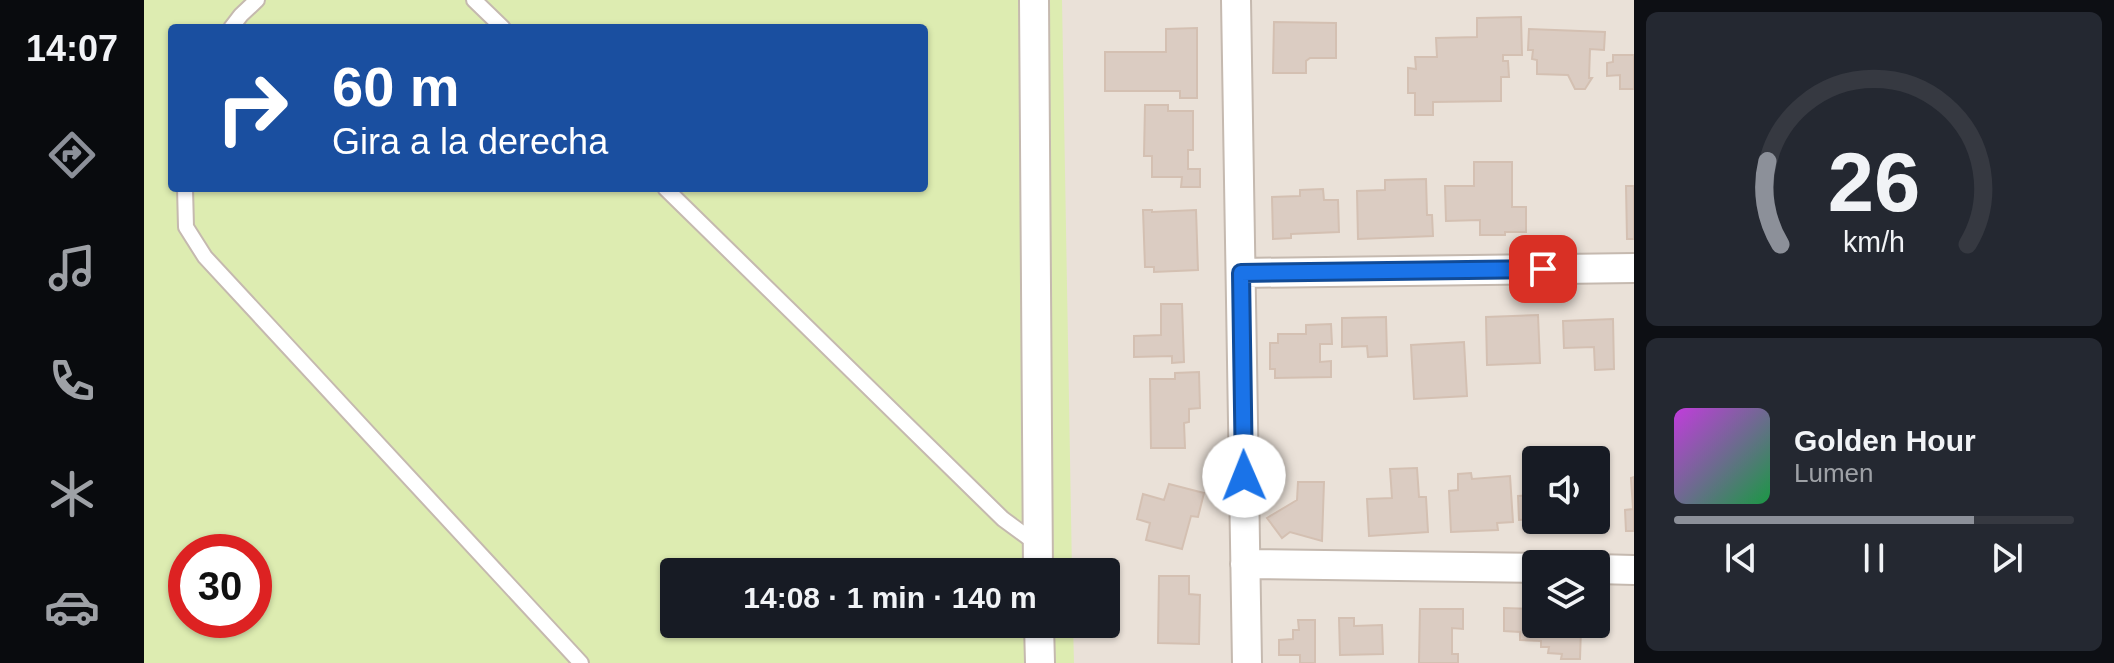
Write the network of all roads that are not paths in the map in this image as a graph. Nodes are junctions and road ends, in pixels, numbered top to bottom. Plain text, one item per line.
1 (257, 0) edge
2 (474, 0) edge
3 (1034, 0) edge
4 (1236, 0) edge
5 (234, 24) edge
6 (499, 24) edge
7 (185, 192) edge
8 (669, 192) edge
9 (1634, 268) edge
10 (1241, 273) junction
11 (1038, 558) edge
12 (1245, 564) junction
13 (1522, 568) edge
14 (1610, 569) edge
15 (1634, 570) edge
16 (1039, 638) edge
17 (581, 663) edge
18 (1040, 663) edge
19 (1247, 663) edge

1 - 5 lane
2 - 6 lane
3 - 11 street
4 - 10 street
7 - 17 lane
8 - 11 lane
9 - 10 street
10 - 12 street
12 - 13 street
12 - 19 street
14 - 15 street
16 - 18 street

